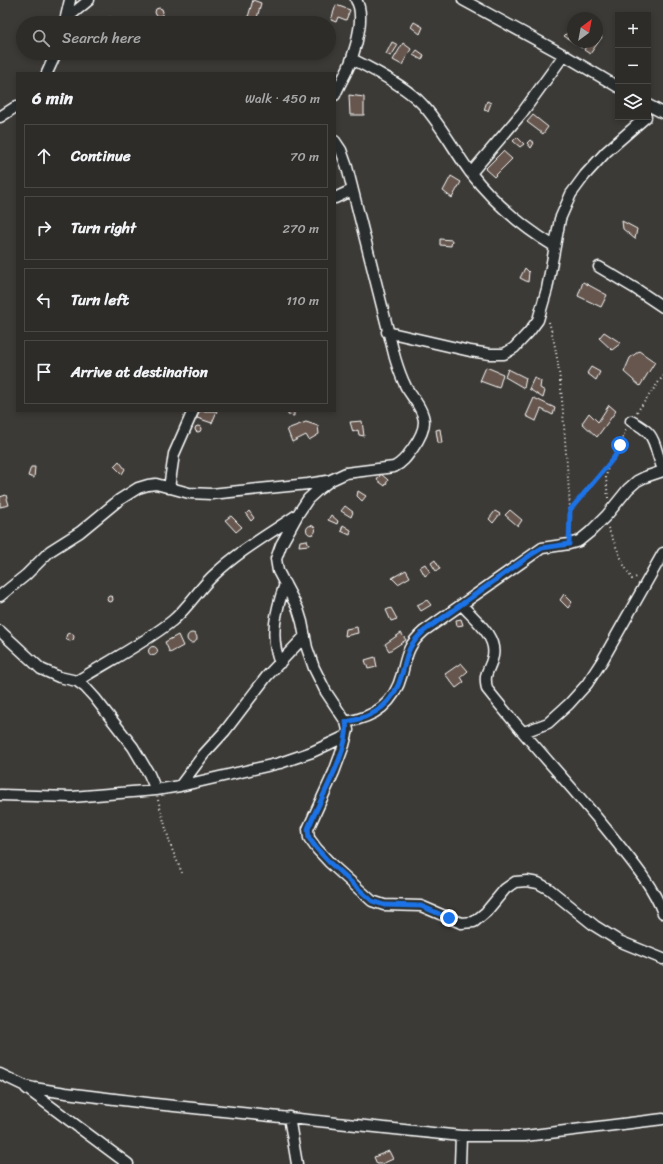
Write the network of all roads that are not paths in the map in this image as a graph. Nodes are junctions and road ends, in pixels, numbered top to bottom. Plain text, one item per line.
1 (70, 0) edge
2 (89, 0) edge
3 (356, 0) edge
4 (463, 0) edge
5 (66, 16) edge
6 (71, 16) edge
7 (564, 56) junction
8 (352, 58) junction
9 (53, 60) edge
10 (47, 72) edge
11 (615, 85) edge
12 (336, 93) edge
13 (16, 107) edge
14 (652, 112) edge
15 (0, 117) edge
16 (336, 142) edge
17 (471, 173) junction
18 (352, 190) junction
19 (336, 198) edge
20 (554, 246) junction
21 (599, 267) dead end
22 (663, 307) edge
23 (387, 332) junction
24 (193, 412) edge
25 (631, 422) road end
26 (663, 470) edge
27 (331, 480) junction
28 (169, 488) junction
29 (298, 514) junction
30 (663, 553) edge
31 (285, 584) junction
32 (0, 596) edge
33 (462, 605) junction
34 (0, 631) edge
35 (305, 636) junction
36 (280, 663) junction
37 (77, 681) junction
38 (346, 722) junction
39 (524, 732) junction
40 (346, 736) junction
41 (180, 786) junction
42 (156, 790) junction
43 (0, 795) edge
44 (663, 913) edge
45 (663, 958) edge
46 (0, 1074) edge
47 (20, 1083) junction
48 (289, 1117) junction
49 (663, 1119) edge
50 (461, 1136) junction
51 (128, 1164) edge
52 (297, 1164) edge
53 (460, 1164) edge

1 - 5 street
2 - 6 street
3 - 8 street
4 - 7 street
7 - 11 street
7 - 17 street
8 - 12 street
8 - 17 street
9 - 10 street
13 - 15 street
14 - 20 street
16 - 18 street
17 - 20 street
18 - 19 street
18 - 23 street
20 - 23 street
21 - 22 street
23 - 27 street
24 - 28 street
25 - 26 street
26 - 33 street
27 - 28 street
27 - 29 street
28 - 32 street
29 - 31 street
29 - 37 street
30 - 39 street
31 - 35 street
31 - 36 street
33 - 38 street
33 - 39 street
34 - 37 street
35 - 36 street
35 - 38 street
36 - 41 street
37 - 42 street
38 - 40 street
39 - 44 street
40 - 41 street
40 - 45 street
41 - 42 street
42 - 43 street
46 - 47 street
47 - 48 street
47 - 51 street
48 - 50 street
48 - 52 street
49 - 50 street
50 - 53 street

